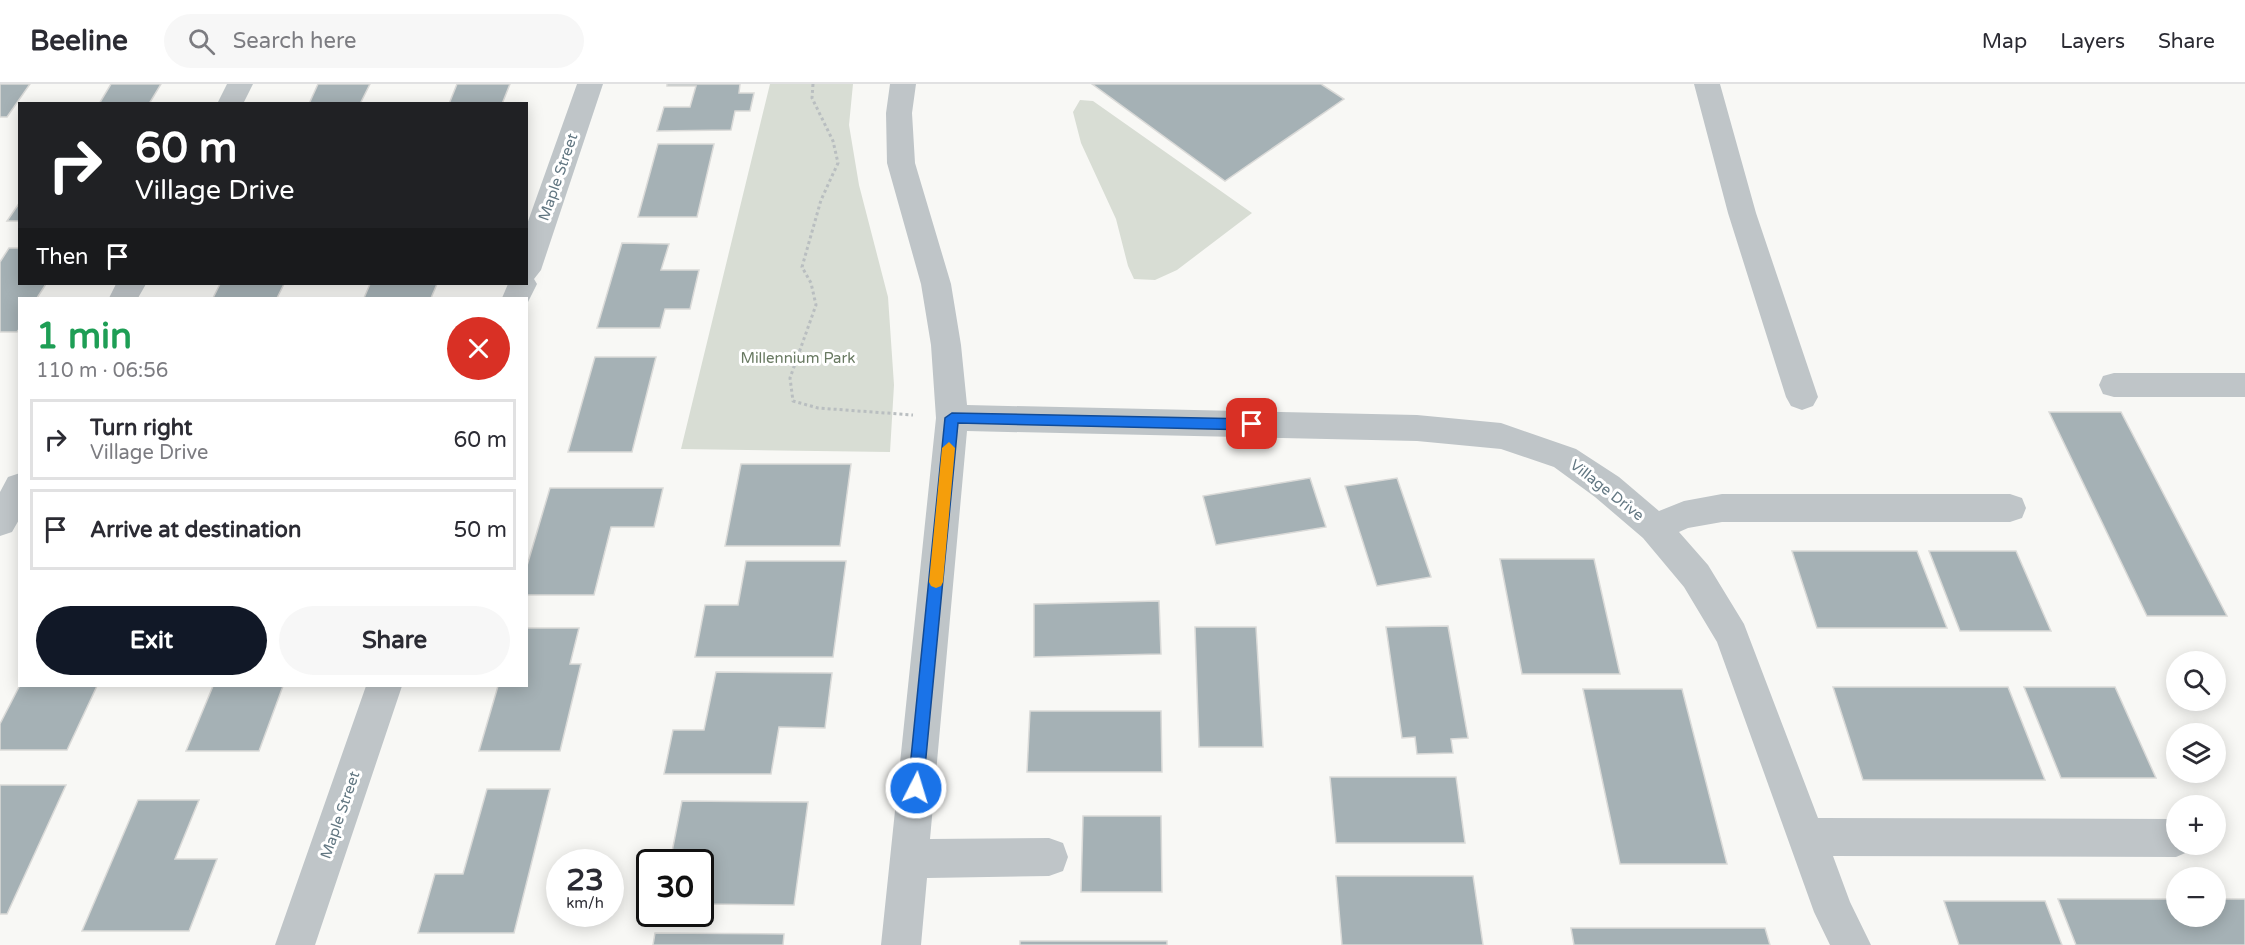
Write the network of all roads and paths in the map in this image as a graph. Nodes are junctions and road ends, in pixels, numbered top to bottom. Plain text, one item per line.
1 (240, 84) edge
2 (590, 84) edge
3 (813, 84) edge
4 (903, 84) edge
5 (1707, 84) edge
6 (231, 102) edge
7 (528, 264) edge
8 (2114, 385) dead end
9 (2245, 385) edge
10 (1802, 397) dead end
11 (952, 418) junction
12 (18, 490) edge
13 (2010, 508) dead end
14 (0, 522) edge
15 (1655, 528) junction
16 (384, 687) edge
17 (1806, 837) junction
18 (2166, 838) edge
19 (1049, 856) dead end
20 (909, 859) junction
21 (295, 945) edge
22 (901, 945) edge
23 (1851, 945) edge

1 - 6 street
2 - 7 street, Maple Street
3 - 11 path
4 - 11 street
5 - 10 street
8 - 9 street
11 - 15 street, Village Drive
11 - 20 street
12 - 14 street
13 - 15 street
15 - 17 street, Village Drive
16 - 21 street, Maple Street
17 - 18 street
17 - 23 street, Village Drive
19 - 20 street
20 - 22 street

